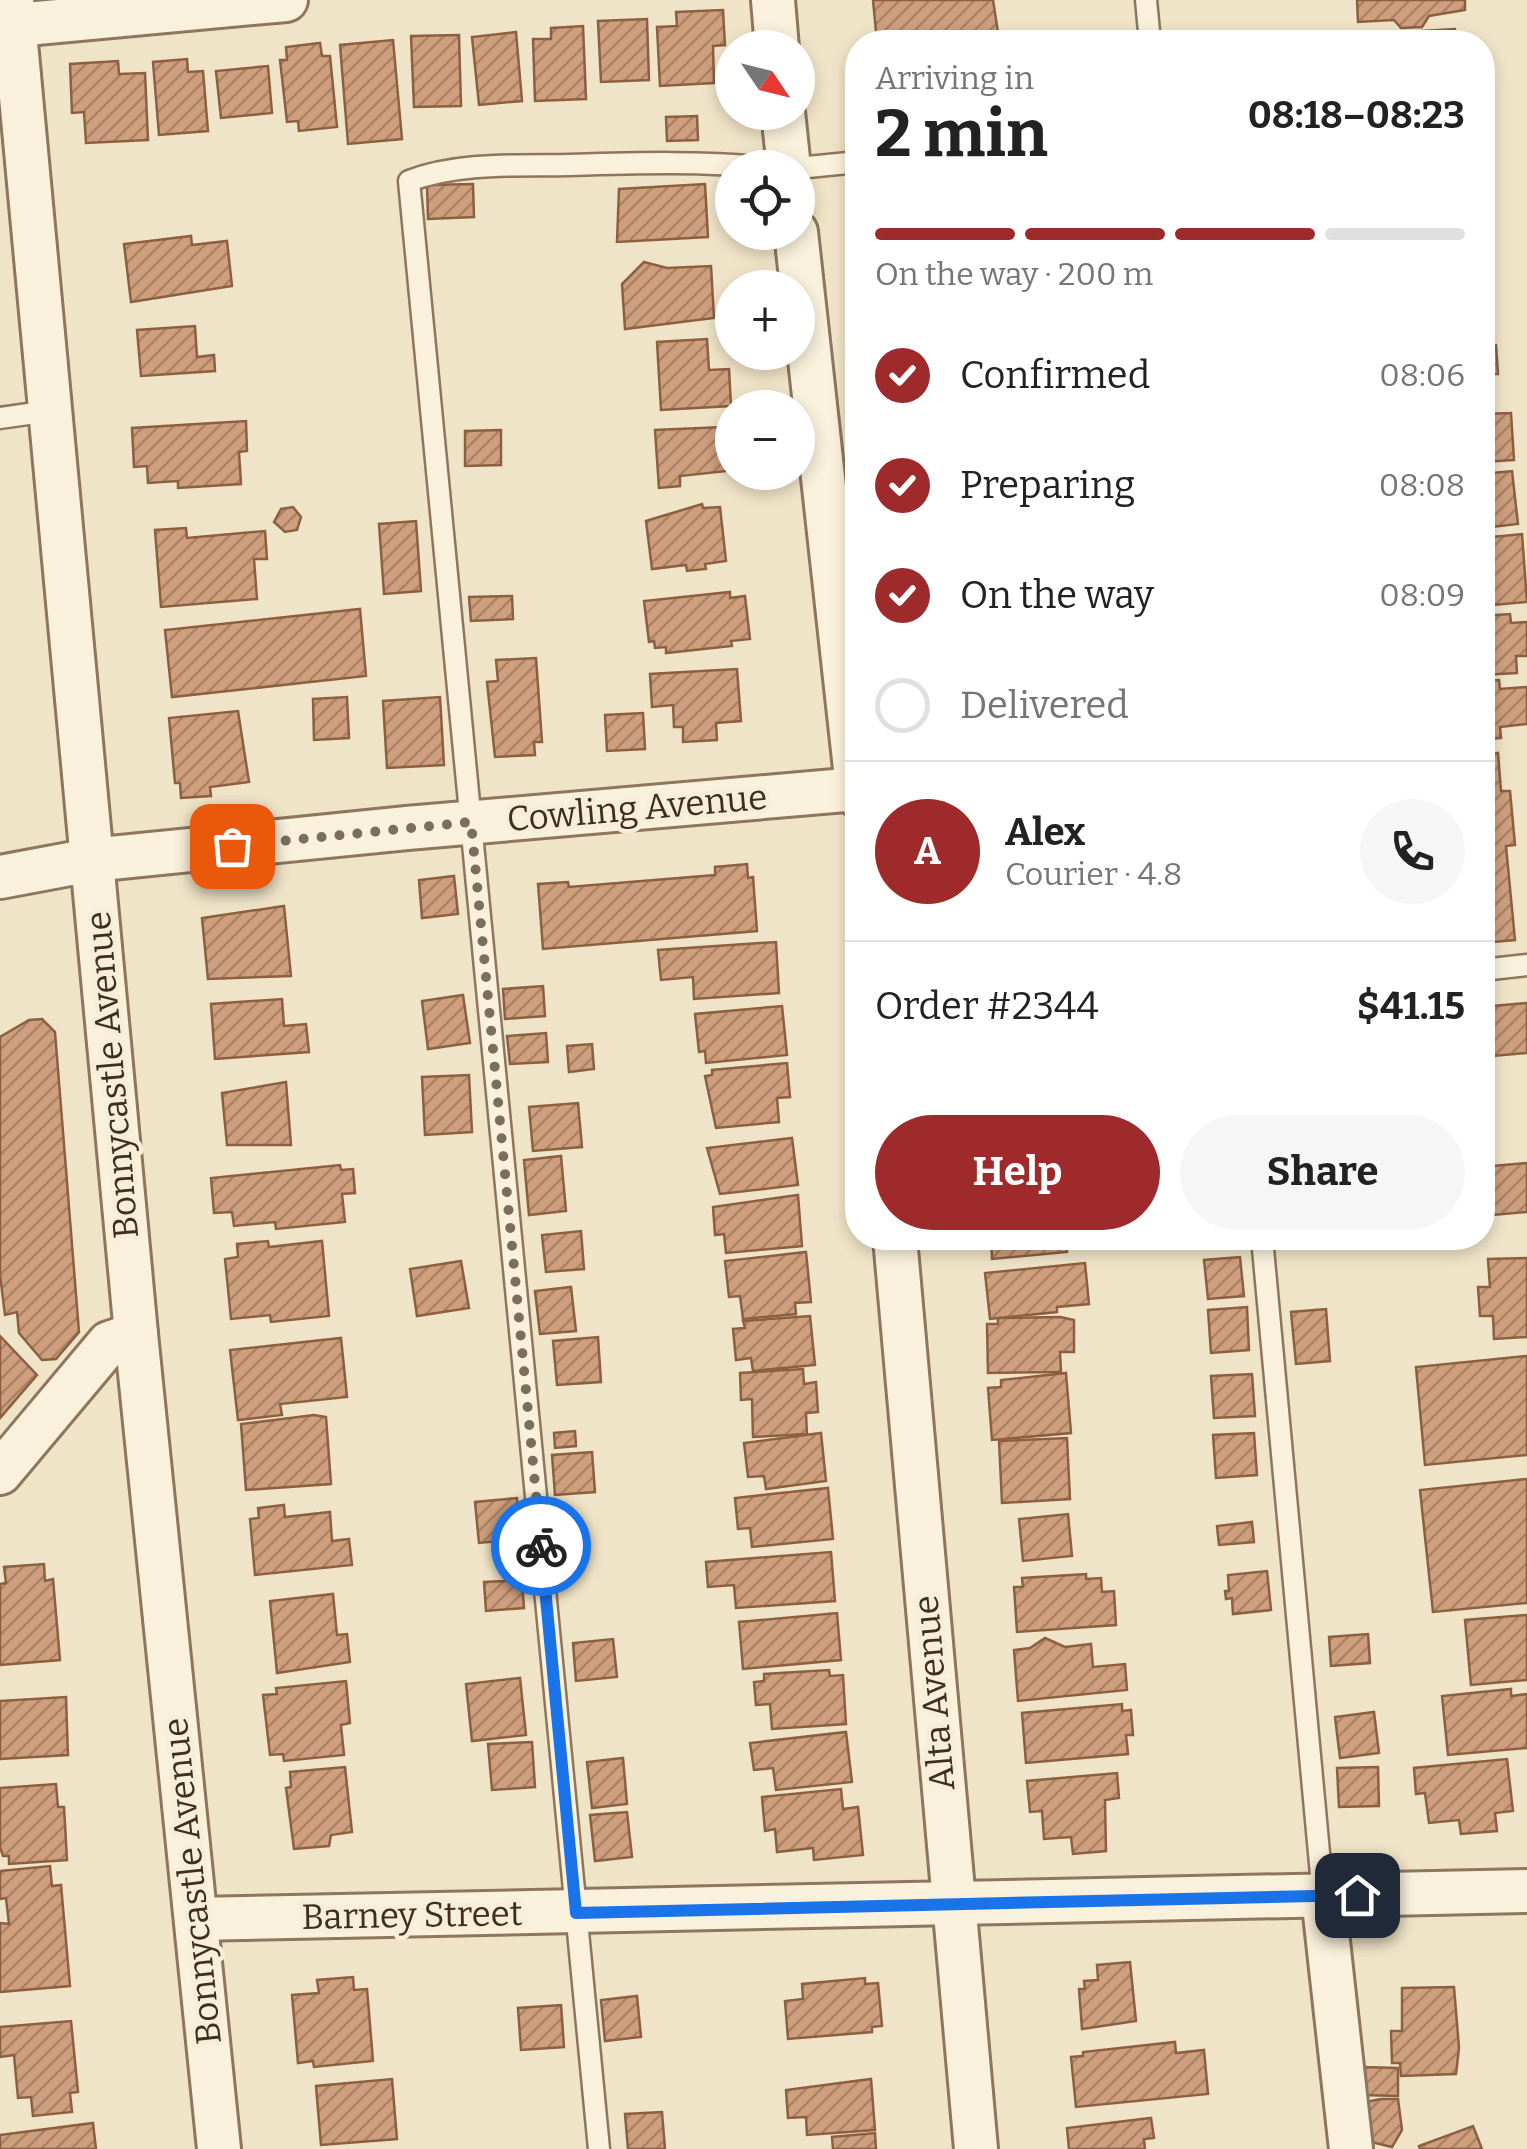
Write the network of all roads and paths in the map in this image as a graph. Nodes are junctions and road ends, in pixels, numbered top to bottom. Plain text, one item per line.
1 (286, 0) edge
2 (773, 0) edge
3 (1146, 0) edge
4 (14, 13) edge
5 (776, 30) edge
6 (1149, 30) edge
7 (845, 163) edge
8 (715, 165) edge
9 (815, 166) edge
10 (798, 250) edge
11 (49, 411) junction
12 (0, 418) edge
13 (845, 683) edge
14 (845, 794) edge
15 (471, 822) junction
16 (92, 860) junction
17 (0, 876) edge
18 (1527, 964) edge
19 (1495, 968) edge
20 (896, 1250) edge
21 (1263, 1250) edge
22 (136, 1334) junction
23 (0, 1473) edge
24 (1527, 1891) edge
25 (1324, 1896) junction
26 (952, 1904) junction
27 (576, 1913) junction
28 (196, 1919) junction
29 (219, 2149) edge
30 (599, 2149) edge
31 (976, 2149) edge
32 (1351, 2149) edge

1 - 4 street
2 - 5 street
3 - 6 lane
4 - 11 street, Bonnycastle Avenue
7 - 9 lane
8 - 15 lane
10 - 13 street
11 - 12 lane
11 - 16 street, Bonnycastle Avenue
14 - 15 street, Cowling Avenue
15 - 16 street, Cowling Avenue
15 - 27 lane
16 - 17 street, Cowling Avenue
16 - 22 street, Bonnycastle Avenue
18 - 19 lane
20 - 26 street, Alta Avenue
21 - 25 lane
22 - 23 street
22 - 28 street, Bonnycastle Avenue
24 - 25 street, Barney Street
25 - 26 street, Barney Street
25 - 32 street
26 - 27 street, Barney Street
26 - 31 street, Alta Avenue
27 - 28 street, Barney Street
27 - 30 lane
28 - 29 street, Bonnycastle Avenue

